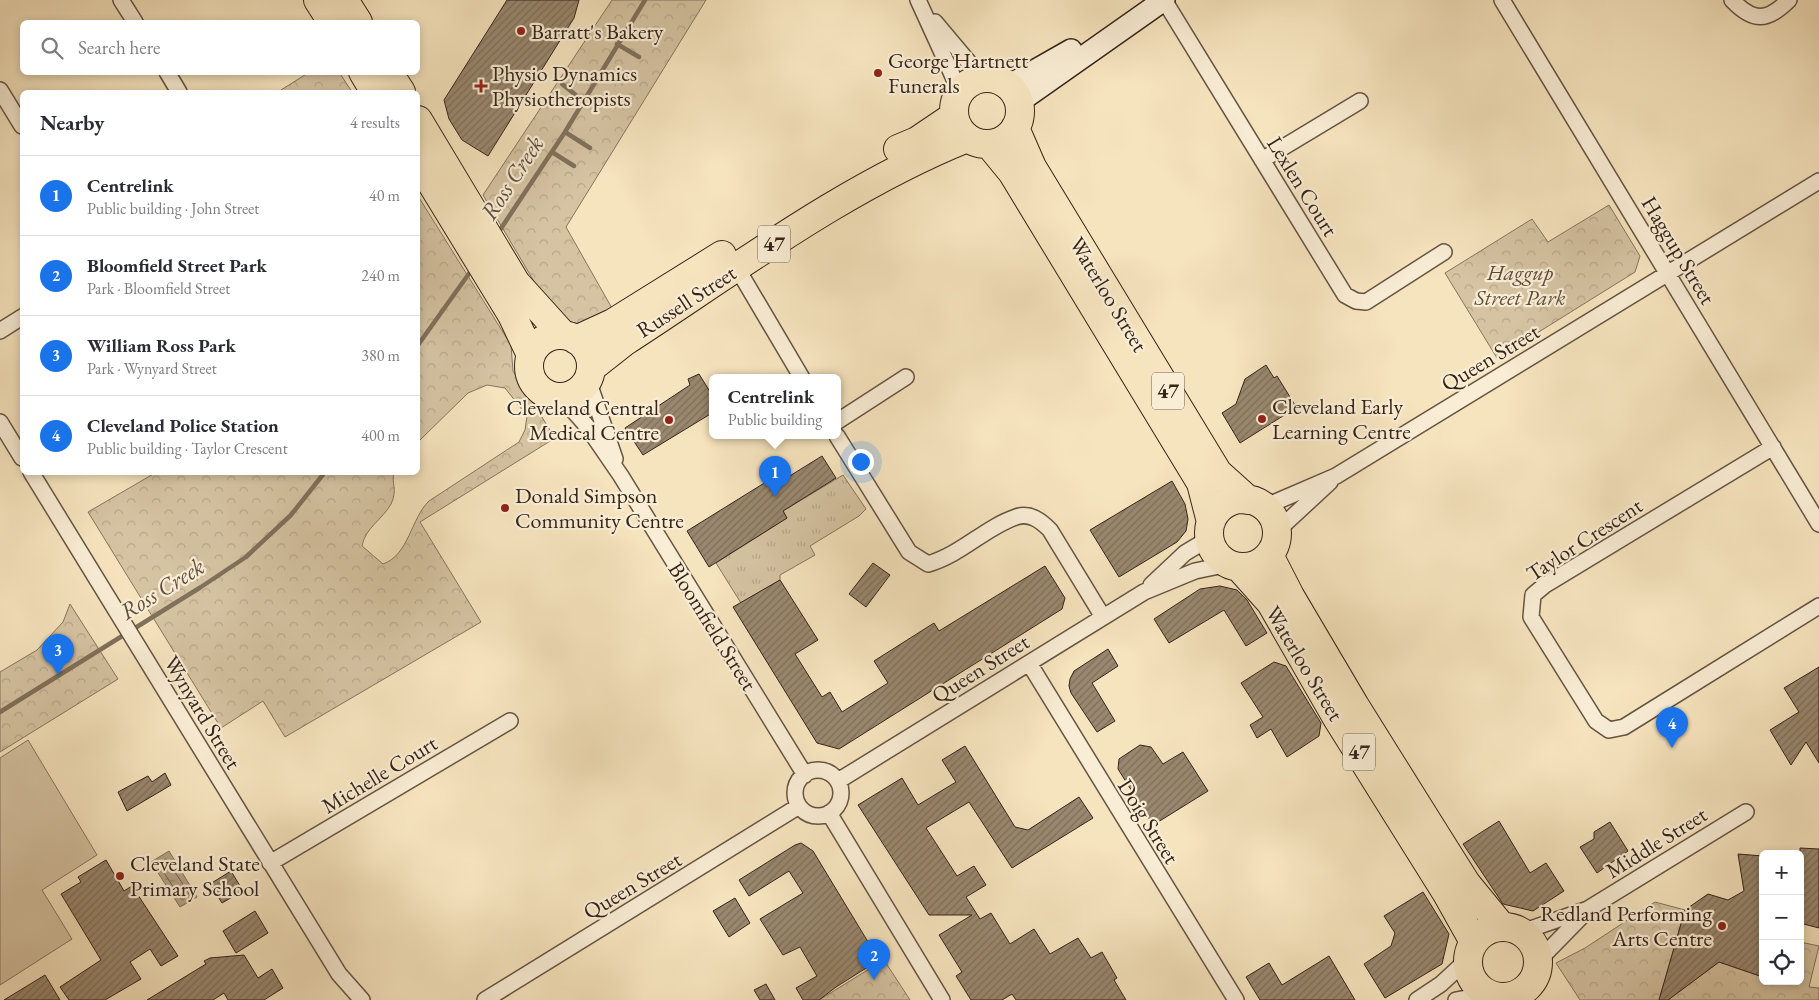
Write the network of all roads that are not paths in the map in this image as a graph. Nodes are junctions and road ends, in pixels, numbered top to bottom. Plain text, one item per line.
1 (121, 0) edge
2 (318, 0) edge
3 (344, 0) edge
4 (1502, 0) edge
5 (1732, 0) edge
6 (1789, 0) edge
7 (920, 4) edge
8 (1157, 4) edge
9 (134, 20) edge
10 (331, 20) edge
11 (357, 20) edge
12 (169, 75) edge
13 (365, 75) edge
14 (390, 75) edge
15 (0, 90) edge
16 (179, 90) edge
17 (374, 90) edge
18 (399, 90) edge
19 (1360, 100) dead end
20 (1014, 105) junction
21 (971, 114) junction
22 (20, 123) edge
23 (420, 124) edge
24 (1262, 160) junction
25 (420, 165) edge
26 (1819, 181) edge
27 (472, 231) junction
28 (1444, 252) dead end
29 (737, 268) junction
30 (496, 270) junction
31 (1669, 273) junction
32 (20, 319) edge
33 (0, 332) edge
34 (570, 337) junction
35 (531, 355) junction
36 (589, 374) junction
37 (800, 374) edge
38 (906, 377) dead end
39 (561, 397) junction
40 (841, 419) edge
41 (0, 422) edge
42 (839, 439) edge
43 (1773, 446) junction
44 (20, 455) edge
45 (33, 475) edge
46 (621, 476) junction
47 (1336, 476) junction
48 (1256, 503) junction
49 (1819, 524) edge
50 (1210, 530) junction
51 (1273, 543) junction
52 (1234, 565) junction
53 (1144, 592) junction
54 (1819, 606) edge
55 (1103, 618) junction
56 (1029, 663) junction
57 (510, 720) dead end
58 (805, 775) junction
59 (838, 781) junction
60 (800, 806) junction
61 (1746, 812) dead end
62 (829, 813) junction
63 (270, 863) junction
64 (1588, 909) junction
65 (1512, 929) junction
66 (1471, 950) junction
67 (339, 974) junction
68 (1537, 981) edge
69 (1498, 997) edge
70 (348, 1000) edge
71 (362, 1000) edge
72 (485, 1000) edge
73 (942, 1000) edge
74 (1236, 1000) edge
75 (1417, 1000) edge
76 (1456, 1000) edge

1 - 9 street
2 - 10 highway
3 - 11 highway
4 - 31 street, Haggup Street
5 - 6 street
7 - 21 street, Waterloo Street
7 - 21 street, Waterloo Street
8 - 20 main road
8 - 24 street, Lexlen Court
12 - 16 street
13 - 17 highway
14 - 18 highway
15 - 22 street
19 - 24 street
20 - 21 highway
20 - 21 highway, 47
20 - 48 highway, Waterloo Street / 47
21 - 29 highway, Russell Street / 47
21 - 34 highway, Russell Street / 47
21 - 50 highway, Waterloo Street / 47
23 - 27 highway
24 - 28 street, Lexlen Court
25 - 27 highway
26 - 31 street, Queen Street
27 - 30 highway
29 - 36 highway, Russell Street / 47
29 - 37 street
30 - 34 highway
30 - 35 highway
31 - 43 street, Haggup Street
31 - 47 street, Queen Street
32 - 33 street
34 - 35 highway, 47
34 - 36 highway
35 - 39 highway
36 - 39 highway, 47
36 - 46 street, Bloomfield Street
38 - 40 street
39 - 46 street, Bloomfield Street
41 - 44 street
42 - 55 street
43 - 49 street, Haggup Street
43 - 54 street, Taylor Crescent
45 - 63 street, Wynyard Street
46 - 58 street, Bloomfield Street
47 - 48 street, Queen Street
47 - 51 street, Queen Street
48 - 50 highway
48 - 51 highway, 47
50 - 52 highway, 47
50 - 53 street, Queen Street
51 - 52 highway
51 - 65 highway, Waterloo Street / 47
52 - 53 street, Queen Street
52 - 66 highway, Waterloo Street / 47
53 - 55 street, Queen Street
55 - 56 street, Queen Street
56 - 59 street, Queen Street
56 - 74 street, Doig Street
57 - 63 street, Michelle Court
58 - 59 street
58 - 60 street
59 - 62 street
60 - 62 street
60 - 72 street, Queen Street
61 - 64 street, Middle Street
62 - 73 street
63 - 67 street, Wynyard Street
64 - 65 street, Middle Street
64 - 68 street, Middle Street
65 - 66 highway
65 - 68 highway, 47
66 - 69 highway, 47
66 - 75 street
67 - 70 street, Wynyard Street
67 - 71 street, Wynyard Street
68 - 69 highway
69 - 76 street

